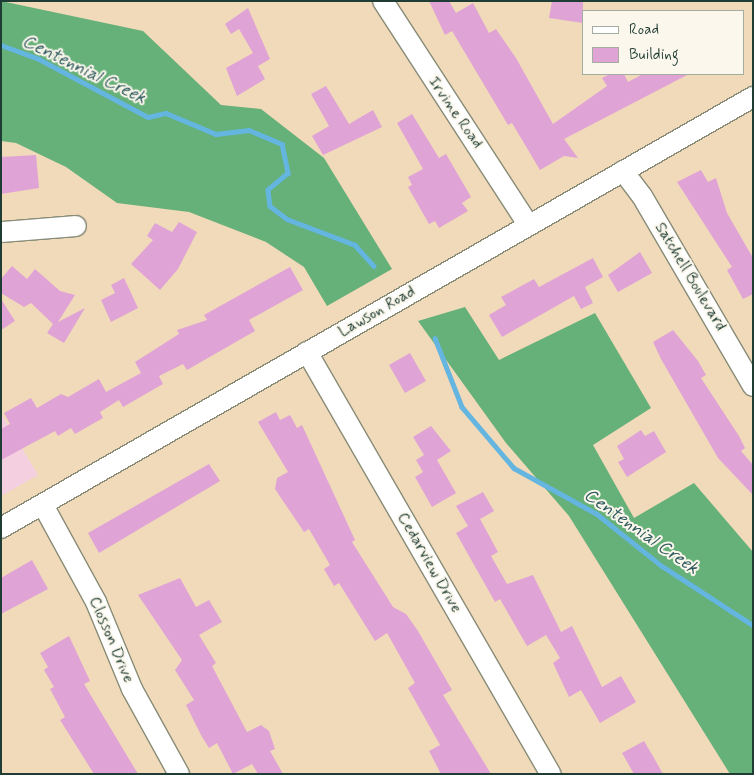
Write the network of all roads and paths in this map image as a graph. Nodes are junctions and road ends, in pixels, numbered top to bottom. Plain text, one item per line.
1 (384, 1) edge
2 (753, 97) edge
3 (623, 171) junction
4 (528, 224) junction
5 (76, 226) dead end
6 (1, 232) edge
7 (307, 352) junction
8 (753, 386) edge
9 (43, 505) junction
10 (1, 528) edge
11 (180, 774) edge
12 (550, 774) edge

1 - 4 street, Irvine Road
2 - 3 street, Lawson Road
3 - 4 street, Lawson Road
3 - 8 street, Satchell Boulevard
4 - 7 street, Lawson Road
5 - 6 street
7 - 9 street, Lawson Road
7 - 12 street, Cedarview Drive
9 - 10 street, Lawson Road
9 - 11 street, Closson Drive

